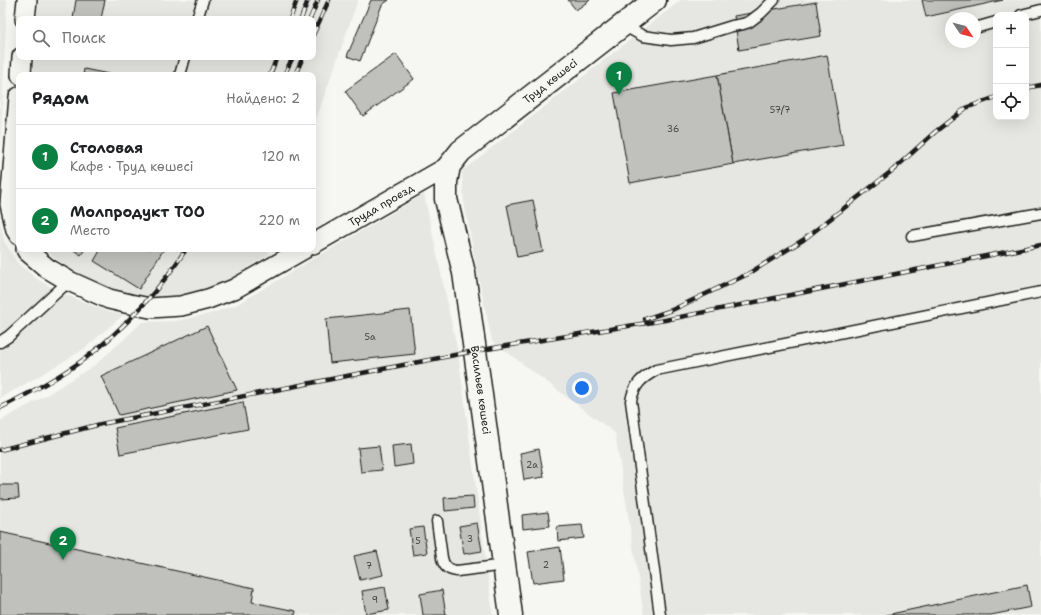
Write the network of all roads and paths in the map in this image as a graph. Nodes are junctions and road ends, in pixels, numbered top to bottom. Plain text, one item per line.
1 (27, 0) edge
2 (203, 0) edge
3 (655, 0) edge
4 (774, 0) edge
5 (1041, 10) edge
6 (1029, 13) edge
7 (25, 16) edge
8 (198, 16) edge
9 (625, 23) junction
10 (993, 23) edge
11 (981, 26) edge
12 (22, 60) edge
13 (184, 60) edge
14 (21, 72) edge
15 (181, 72) edge
16 (16, 133) edge
17 (449, 166) junction
18 (1041, 213) edge
19 (16, 230) edge
20 (912, 236) dead end
21 (316, 242) edge
22 (29, 252) edge
23 (299, 252) edge
24 (69, 282) junction
25 (1041, 292) edge
26 (0, 342) edge
27 (437, 521) dead end
28 (505, 565) junction
29 (511, 615) edge
30 (660, 615) edge

1 - 7 street
2 - 8 lane
3 - 9 street, Труд көшесі
4 - 9 lane
5 - 6 lane
9 - 17 street, Труд көшесі
10 - 11 lane
12 - 14 street
13 - 15 lane
16 - 19 street
17 - 21 street, Труда проезд
17 - 28 street, Васильев көшесі
18 - 20 lane
22 - 24 street
23 - 24 street
24 - 26 lane
25 - 30 lane
27 - 28 lane
28 - 29 street, Васильев көшесі

